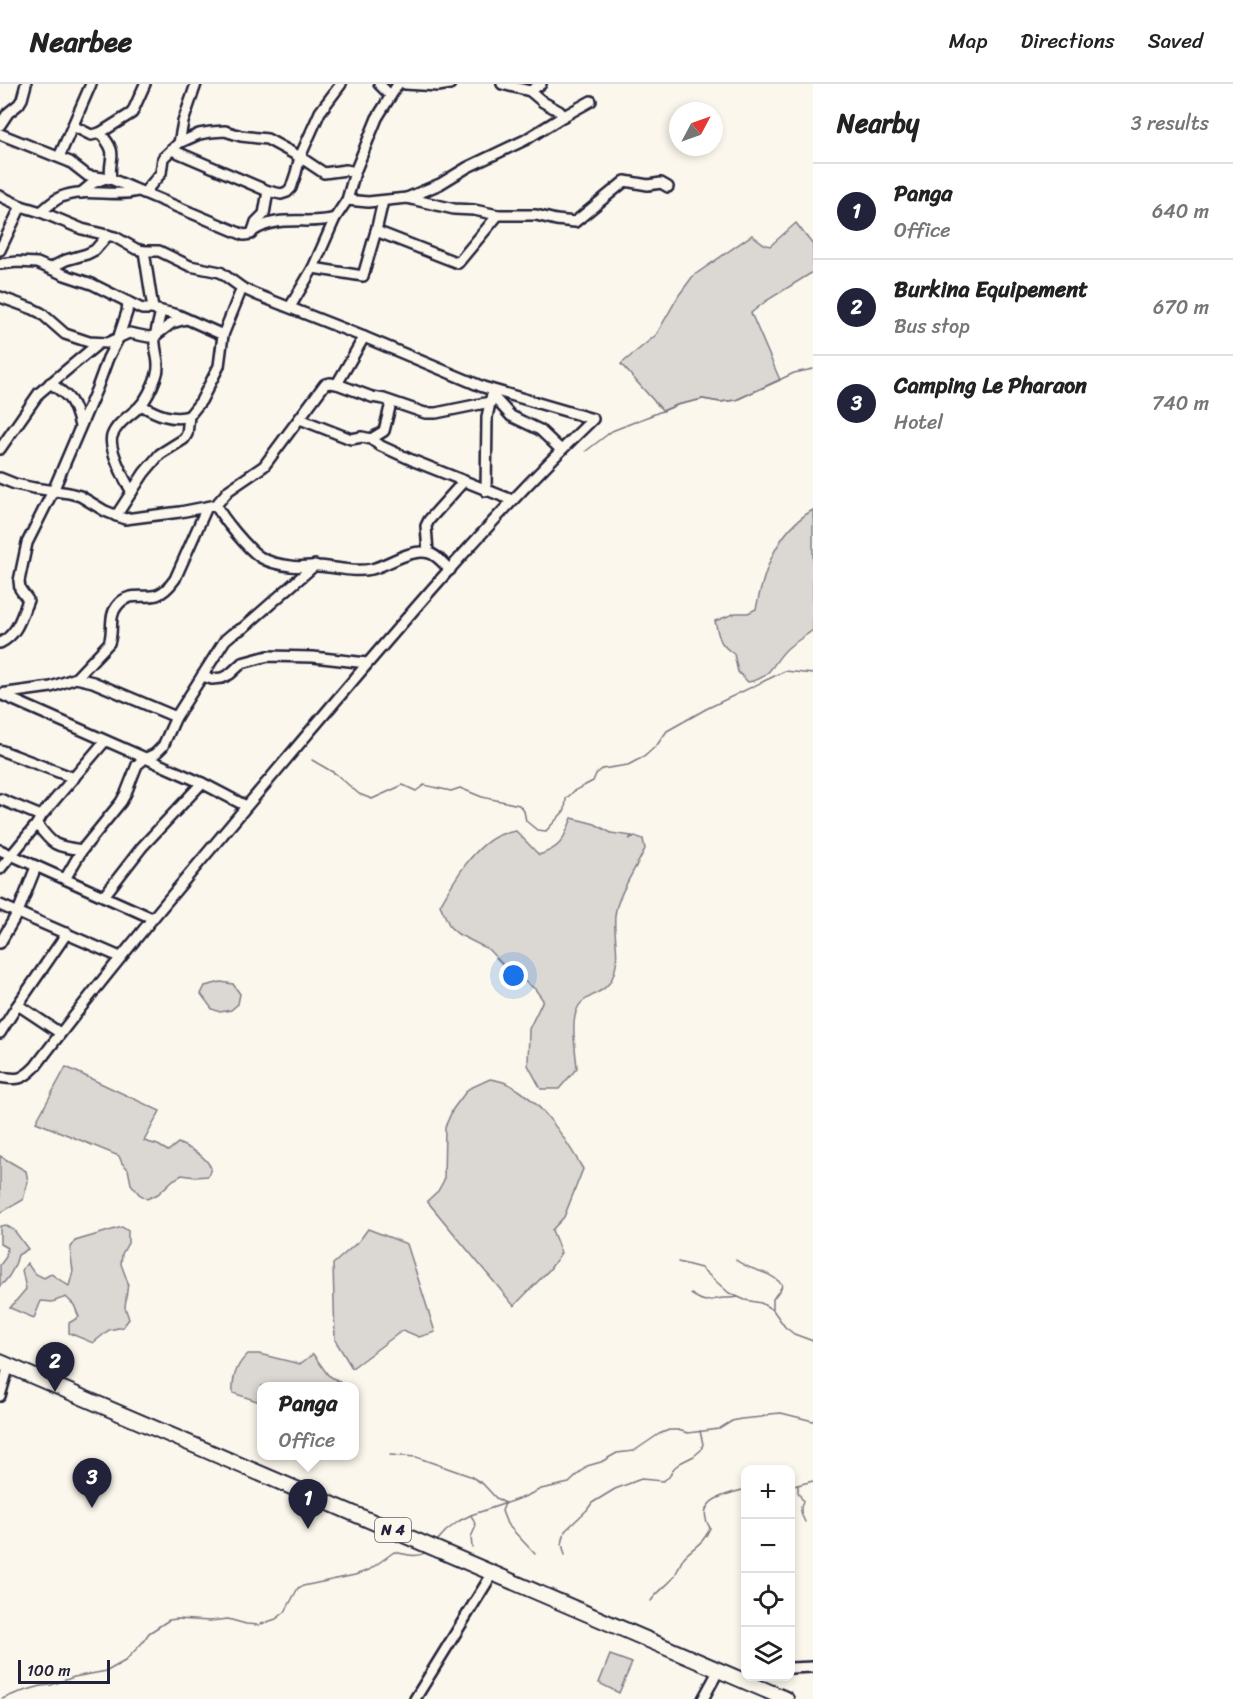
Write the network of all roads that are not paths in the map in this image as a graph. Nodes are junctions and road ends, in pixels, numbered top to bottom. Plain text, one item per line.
1 (26, 84) edge
2 (91, 84) edge
3 (145, 84) edge
4 (196, 84) edge
5 (341, 84) edge
6 (379, 84) edge
7 (398, 84) edge
8 (405, 84) edge
9 (450, 84) edge
10 (502, 84) edge
11 (541, 84) edge
12 (530, 91) junction
13 (390, 95) junction
14 (591, 101) dead end
15 (564, 116) junction
16 (0, 125) edge
17 (73, 126) junction
18 (100, 133) junction
19 (0, 134) edge
20 (175, 147) junction
21 (59, 157) junction
22 (300, 157) junction
23 (355, 172) junction
24 (107, 179) junction
25 (668, 187) dead end
26 (268, 191) junction
27 (141, 192) junction
28 (81, 193) junction
29 (0, 196) edge
30 (407, 198) junction
31 (347, 200) junction
32 (383, 201) junction
33 (21, 206) junction
34 (41, 212) junction
35 (498, 215) junction
36 (334, 218) junction
37 (254, 231) junction
38 (376, 231) junction
39 (108, 236) junction
40 (0, 250) edge
41 (144, 251) junction
42 (0, 264) edge
43 (50, 268) junction
44 (313, 268) junction
45 (242, 288) junction
46 (0, 297) edge
47 (128, 302) junction
48 (290, 307) junction
49 (157, 310) junction
50 (186, 319) junction
51 (222, 335) junction
52 (155, 336) junction
53 (364, 337) junction
54 (118, 339) junction
55 (99, 343) junction
56 (50, 383) junction
57 (337, 384) junction
58 (492, 395) junction
59 (392, 403) junction
60 (141, 405) junction
61 (189, 416) junction
62 (300, 419) junction
63 (80, 426) junction
64 (371, 439) junction
65 (0, 449) edge
66 (561, 450) junction
67 (0, 478) edge
68 (464, 481) junction
69 (52, 491) junction
70 (486, 491) junction
71 (132, 492) junction
72 (512, 500) junction
73 (212, 506) junction
74 (116, 516) junction
75 (428, 552) junction
76 (315, 565) junction
77 (450, 570) junction
78 (0, 643) edge
79 (367, 663) junction
80 (202, 676) junction
81 (76, 678) junction
82 (176, 717) junction
83 (105, 741) junction
84 (0, 750) edge
85 (144, 759) junction
86 (74, 778) junction
87 (202, 783) junction
88 (0, 799) edge
89 (246, 806) junction
90 (39, 820) junction
91 (0, 850) edge
92 (82, 850) junction
93 (12, 855) junction
94 (36, 867) junction
95 (0, 869) edge
96 (65, 879) junction
97 (104, 896) junction
98 (0, 905) edge
99 (18, 912) junction
100 (152, 918) junction
101 (67, 933) junction
102 (0, 943) edge
103 (120, 957) junction
104 (17, 1006) junction
105 (0, 1033) edge
106 (60, 1033) junction
107 (0, 1077) edge
108 (4, 1368) edge
109 (0, 1396) edge
110 (489, 1579) junction
111 (811, 1665) edge
112 (795, 1667) edge
113 (741, 1675) edge
114 (715, 1677) junction
115 (754, 1681) edge
116 (415, 1699) edge
117 (703, 1699) edge
118 (767, 1699) edge
119 (786, 1699) edge

1 - 16 street
2 - 17 street
3 - 18 street
4 - 20 street
5 - 22 street
6 - 13 street
7 - 13 street
8 - 9 street
10 - 12 street
11 - 12 street
12 - 15 street
13 - 23 street
14 - 15 street
15 - 30 street
17 - 18 street
17 - 21 street
18 - 24 street
19 - 21 street
20 - 22 street
20 - 26 street
20 - 27 street
21 - 24 street
22 - 23 street
22 - 26 street
23 - 31 street
24 - 27 street
24 - 28 street
25 - 35 street
26 - 37 street
27 - 28 street
27 - 37 street
28 - 34 street
29 - 33 street
30 - 32 street
30 - 35 street
31 - 32 street
31 - 36 street
32 - 38 street
33 - 34 street
33 - 40 street
34 - 39 street
35 - 38 street
36 - 37 street
36 - 44 street
38 - 44 street
39 - 41 street
39 - 43 street
41 - 45 street
41 - 49 street
42 - 43 street
43 - 47 street
44 - 48 street
45 - 48 street
45 - 51 street
46 - 55 street
47 - 49 street
47 - 54 street
48 - 53 street
49 - 50 street
49 - 52 street
50 - 51 street
50 - 52 street
51 - 61 street
52 - 54 street
52 - 60 street
53 - 57 street
53 - 58 street
54 - 55 street
54 - 63 street
55 - 56 street
56 - 63 street
56 - 65 street
57 - 59 street
57 - 62 street
58 - 59 street
58 - 66 street
58 - 66 street
58 - 70 street
59 - 64 street
60 - 61 street
60 - 71 street
61 - 71 street
62 - 64 street
62 - 73 street
63 - 69 street
64 - 68 street
66 - 72 street
67 - 69 street
68 - 70 street
68 - 75 street
69 - 74 street
69 - 78 street
70 - 72 street
71 - 74 street
72 - 77 street
73 - 74 street
73 - 76 street
73 - 81 street
75 - 76 street
75 - 77 street
76 - 80 street
77 - 79 street
79 - 80 street
79 - 89 street
80 - 82 street
81 - 82 street
81 - 83 street
82 - 85 street
83 - 85 street
83 - 86 street
84 - 86 street
85 - 87 street
85 - 92 street
86 - 90 street
87 - 89 street
87 - 97 street
88 - 90 street
89 - 100 street
90 - 92 street
90 - 93 street
91 - 93 street
92 - 96 street
93 - 94 street
93 - 95 street
94 - 96 street
94 - 99 street
96 - 97 street
97 - 100 street
98 - 99 street
99 - 101 street
99 - 102 street
100 - 103 street
101 - 103 street
101 - 104 street
103 - 106 street
104 - 105 street
104 - 106 street
106 - 107 street
108 - 109 street
108 - 110 highway, N 4
108 - 113 highway, N 4
110 - 114 highway, N 4
110 - 116 street
111 - 112 street
114 - 117 street
114 - 118 highway, N 4
115 - 119 highway, N 4

